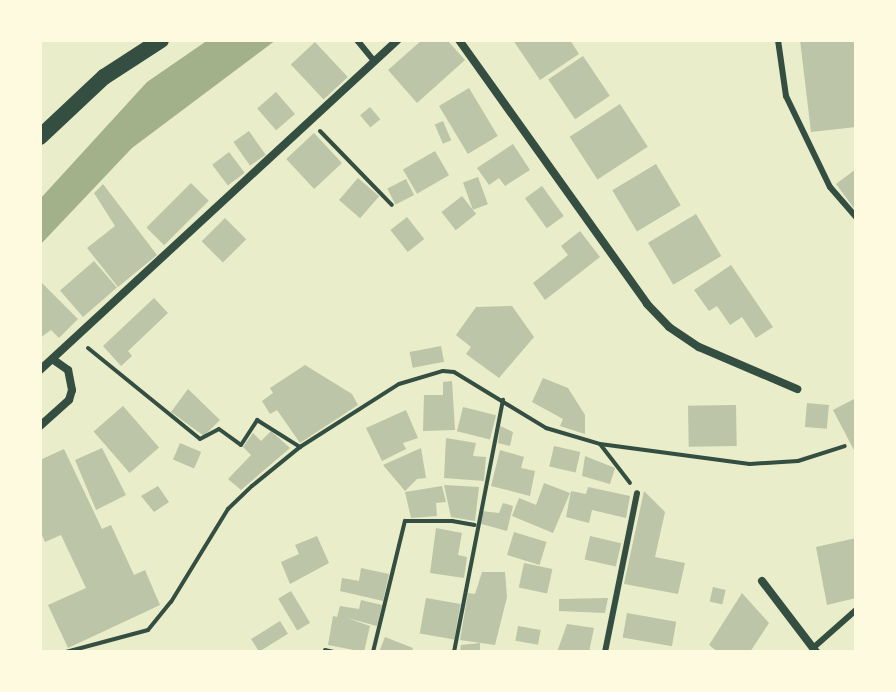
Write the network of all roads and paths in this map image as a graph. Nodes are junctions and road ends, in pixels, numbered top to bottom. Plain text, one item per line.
1 (161, 40) edge
2 (357, 40) edge
3 (397, 40) edge
4 (459, 40) edge
5 (778, 40) edge
6 (374, 61) junction
7 (309, 121) junction
8 (40, 137) edge
9 (392, 205) dead end
10 (856, 217) edge
11 (74, 336) junction
12 (52, 359) junction
13 (40, 370) edge
14 (797, 389) dead end
15 (503, 400) junction
16 (40, 426) edge
17 (600, 444) junction
18 (845, 446) dead end
19 (300, 447) junction
20 (637, 493) joint
21 (476, 525) junction
22 (762, 581) dead end
23 (856, 610) edge
24 (325, 650) dead end
25 (815, 650) edge
26 (66, 652) edge
27 (334, 652) edge
28 (373, 652) edge
29 (454, 652) edge
30 (605, 652) edge

1 - 8 main road
2 - 6 lane
3 - 6 street
4 - 14 street
5 - 10 lane
6 - 7 street
7 - 9 path
7 - 11 street
11 - 12 street
11 - 19 path
12 - 13 street
12 - 16 street
15 - 17 path
15 - 19 path
15 - 21 path
17 - 18 path
17 - 20 path
19 - 26 path
20 - 30 lane
21 - 28 path
21 - 29 path
22 - 25 street
23 - 25 lane
24 - 27 path

